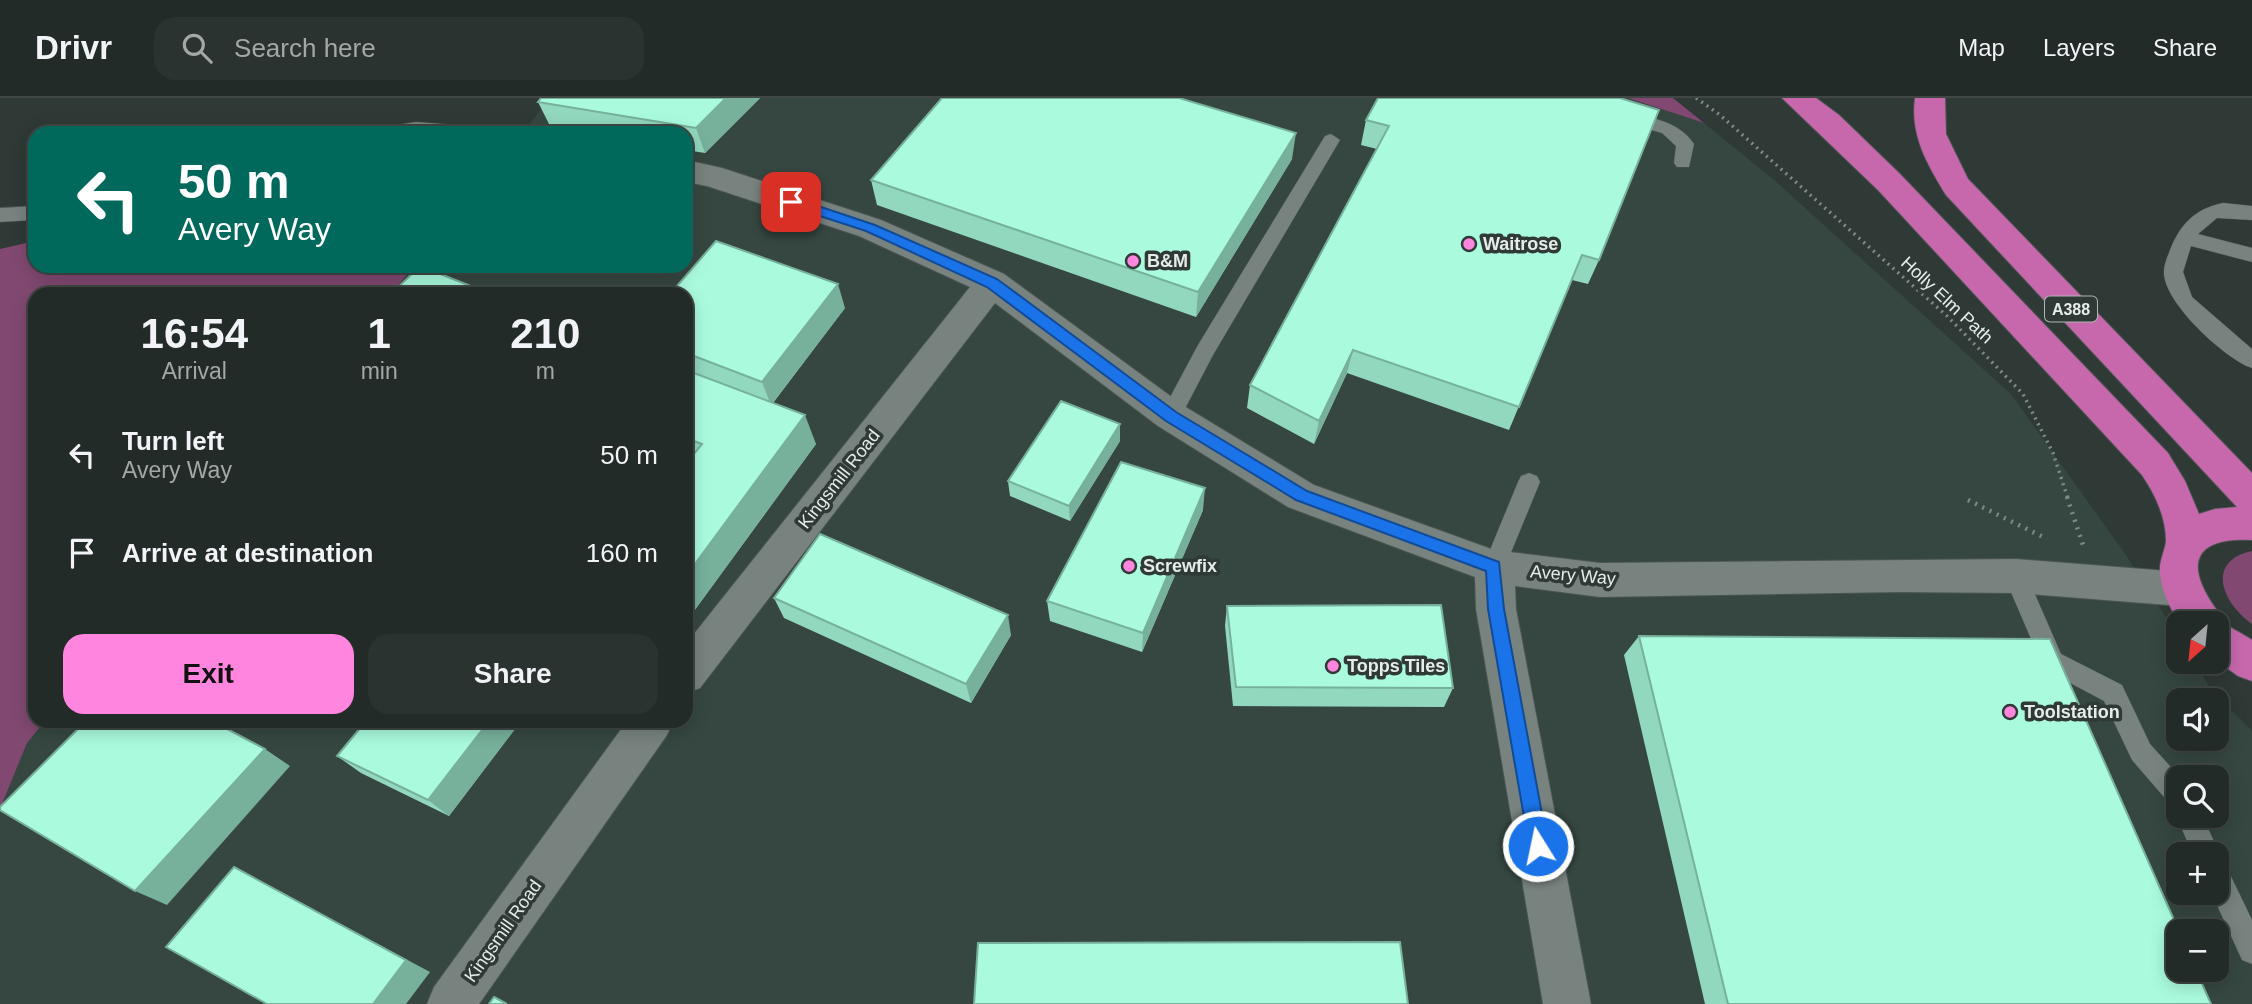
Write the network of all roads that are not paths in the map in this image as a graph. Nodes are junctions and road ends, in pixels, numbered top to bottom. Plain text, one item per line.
1 (1797, 98) edge
2 (1930, 98) edge
3 (1607, 112) edge
4 (1331, 140) dead end
5 (1683, 163) dead end
6 (693, 172) edge
7 (28, 213) edge
8 (2252, 213) edge
9 (0, 215) edge
10 (2184, 237) junction
11 (2252, 255) edge
12 (992, 283) junction
13 (2252, 360) edge
14 (1171, 416) junction
15 (1529, 482) dead end
16 (2252, 498) edge
17 (2252, 524) edge
18 (2185, 542) junction
19 (1494, 567) junction
20 (2016, 576) junction
21 (2181, 589) junction
22 (2195, 611) edge
23 (2230, 647) edge
24 (2252, 663) edge
25 (693, 666) edge
26 (647, 728) edge
27 (2166, 780) edge
28 (2229, 901) edge
29 (2252, 950) edge
30 (451, 1004) edge
31 (1567, 1004) edge

1 - 18 highway, A388
2 - 16 highway, A388
3 - 5 lane
4 - 14 lane
6 - 12 street, Avery Way
7 - 9 lane
8 - 10 lane
10 - 11 lane
10 - 13 lane
12 - 14 street, Avery Way
12 - 25 street, Kingsmill Road
14 - 19 street, Avery Way
15 - 19 lane
17 - 18 highway
18 - 21 highway
19 - 20 street, Avery Way
19 - 31 street
20 - 21 street, Avery Way
20 - 27 lane
21 - 22 highway
23 - 24 highway
26 - 30 street, Kingsmill Road
28 - 29 lane

